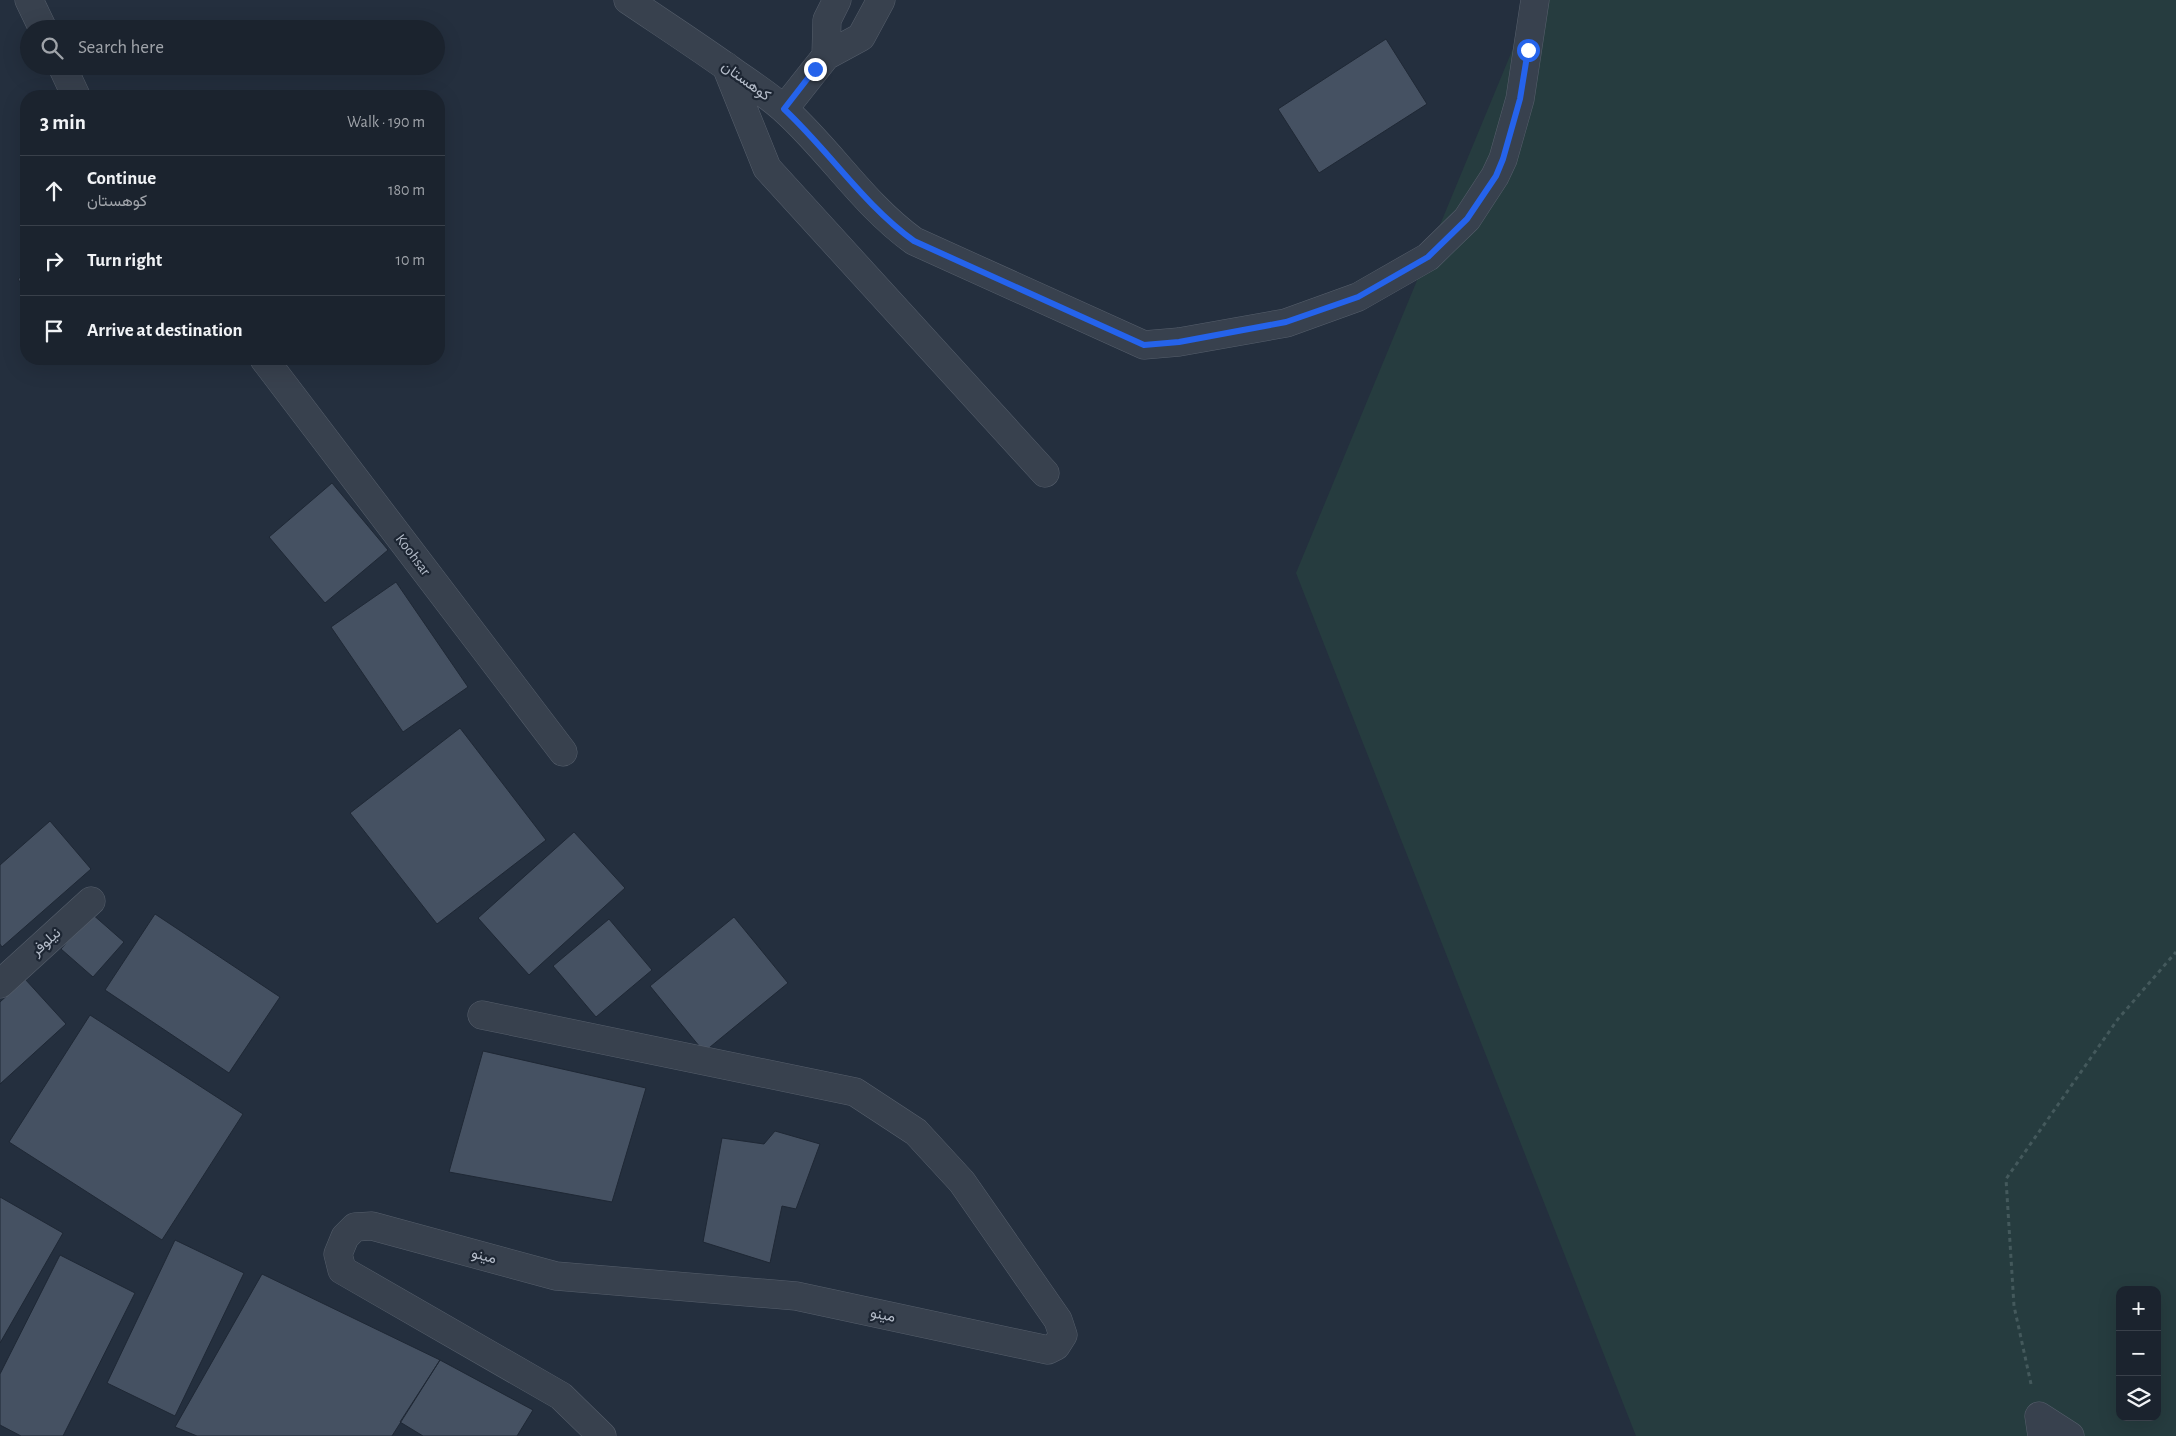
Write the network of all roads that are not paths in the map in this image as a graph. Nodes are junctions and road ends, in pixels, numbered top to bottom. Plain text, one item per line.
1 (29, 0) edge
2 (628, 0) edge
3 (838, 0) edge
4 (881, 0) edge
5 (1535, 0) edge
6 (39, 20) edge
7 (826, 56) junction
8 (726, 66) junction
9 (66, 75) edge
10 (73, 90) edge
11 (784, 109) junction
12 (269, 365) edge
13 (1045, 472) dead end
14 (563, 752) dead end
15 (91, 901) dead end
16 (0, 984) edge
17 (482, 1015) dead end
18 (2040, 1426) edge
19 (602, 1436) edge
20 (2070, 1436) edge

1 - 6 street
2 - 8 street, کوهستان
3 - 7 street
4 - 7 street
5 - 11 street, کوهستان
7 - 11 street
8 - 11 street, کوهستان
8 - 13 street
9 - 10 street
12 - 14 street, Koohsar
15 - 16 street, نیلوفر
17 - 19 street, مینو
18 - 20 street

